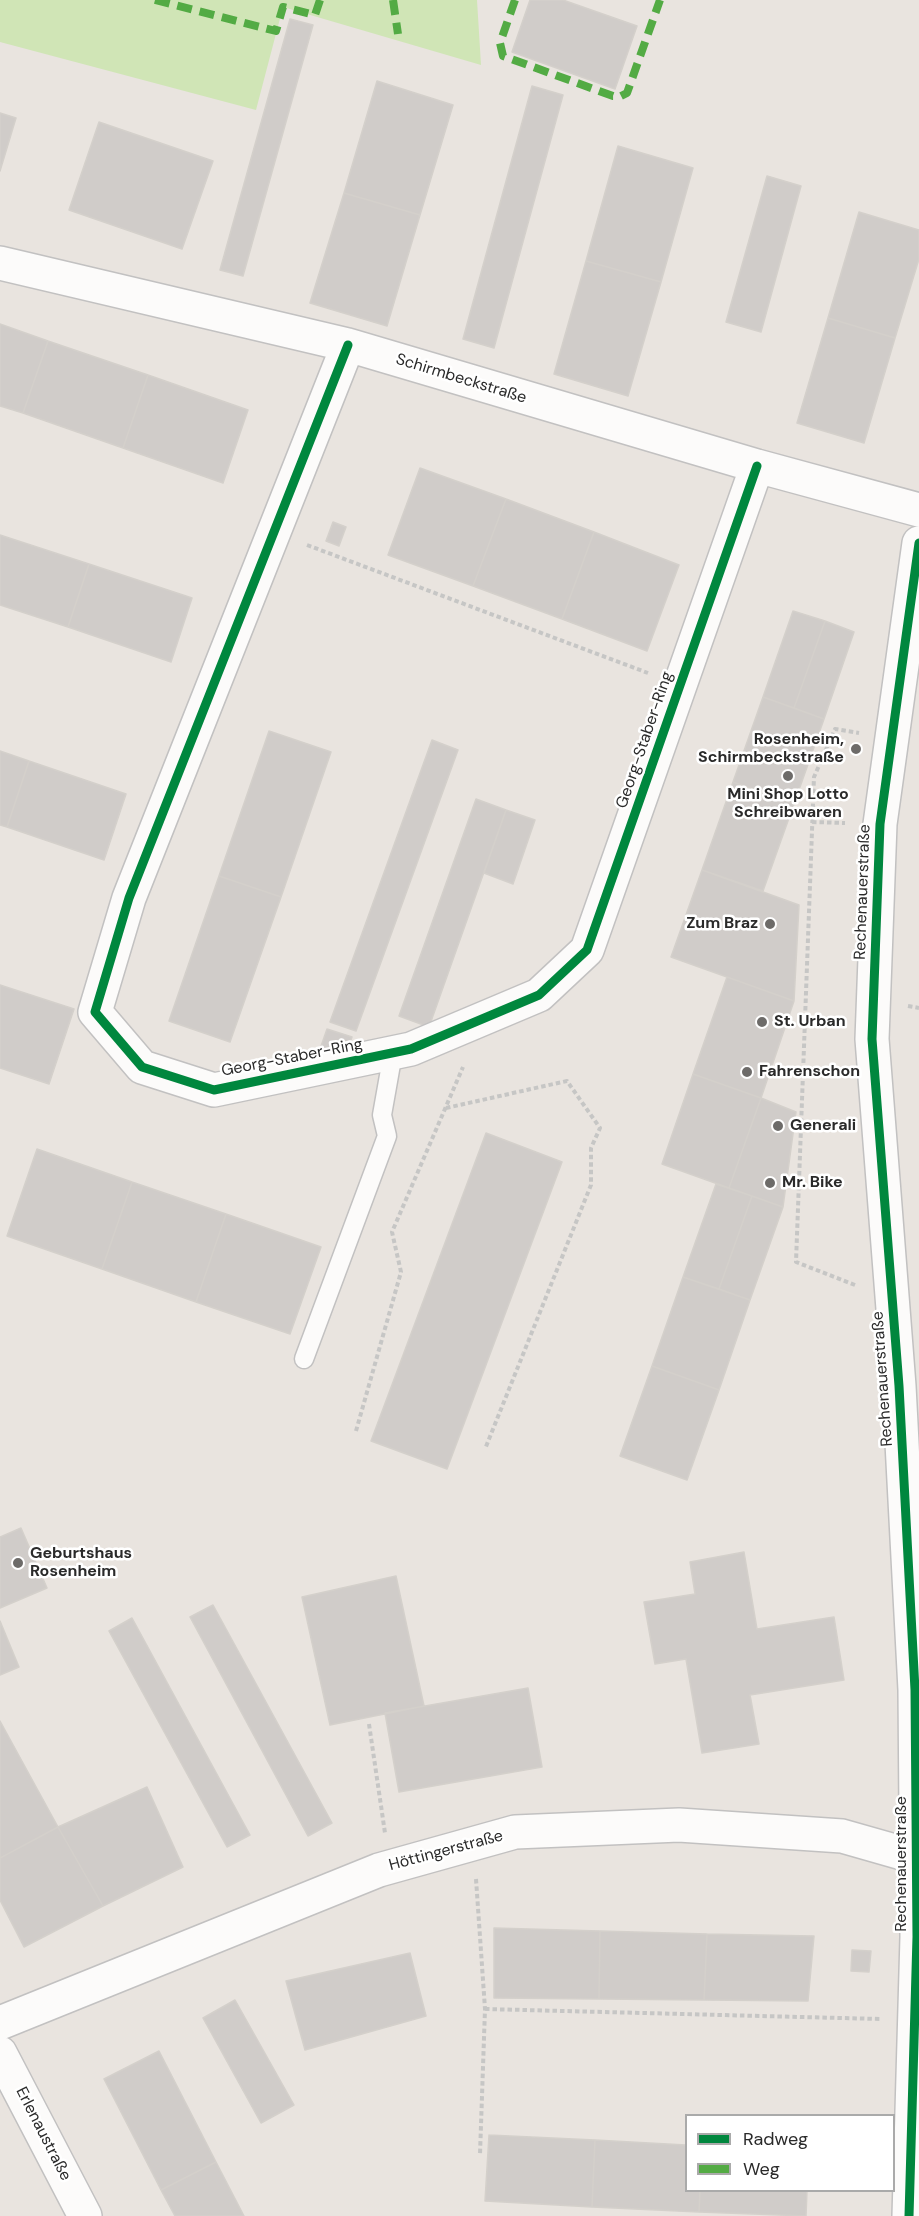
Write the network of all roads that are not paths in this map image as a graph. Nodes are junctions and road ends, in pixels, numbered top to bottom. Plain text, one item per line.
1 (0, 262) edge
2 (348, 345) junction
3 (756, 466) junction
4 (919, 510) edge
5 (919, 543) edge
6 (912, 640) edge
7 (393, 1053) junction
8 (304, 1359) dead end
9 (918, 1857) edge
10 (0, 2023) edge
11 (0, 2053) edge
12 (85, 2216) edge
13 (909, 2216) edge

1 - 2 street, Schirmbeckstraße
2 - 3 street, Schirmbeckstraße
2 - 7 street, Georg-Staber-Ring
3 - 4 street, Schirmbeckstraße
3 - 7 street, Georg-Staber-Ring
5 - 6 street, Rechenauerstraße
6 - 9 street, Rechenauerstraße
7 - 8 lane
9 - 10 street, Höttingerstraße
9 - 13 street, Rechenauerstraße
11 - 12 street, Erlenaustraße

